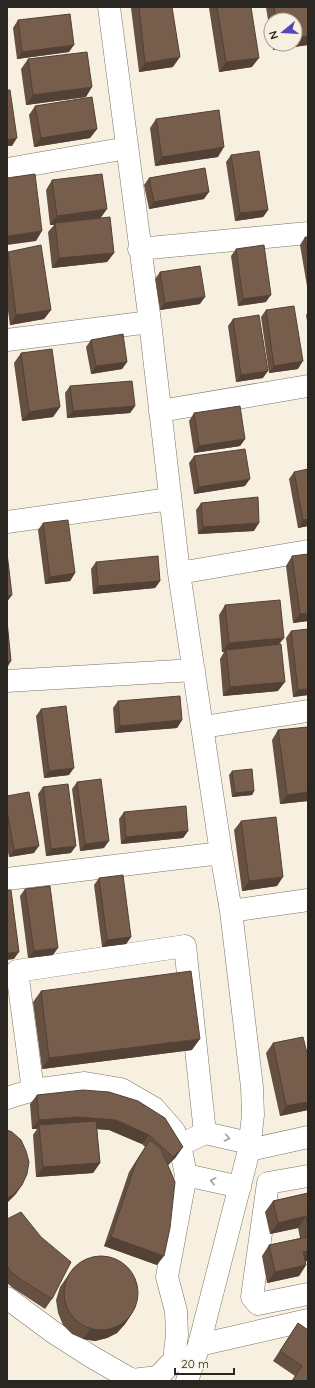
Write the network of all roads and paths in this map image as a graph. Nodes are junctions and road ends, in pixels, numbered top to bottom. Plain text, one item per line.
1 (109, 7) edge
2 (127, 148) junction
3 (7, 169) edge
4 (308, 233) edge
5 (139, 250) junction
6 (150, 322) junction
7 (7, 340) edge
8 (308, 386) edge
9 (160, 411) junction
10 (170, 499) junction
11 (7, 522) edge
12 (308, 551) edge
13 (179, 573) junction
14 (194, 670) junction
15 (7, 681) edge
16 (308, 711) edge
17 (203, 727) junction
18 (221, 853) junction
19 (7, 879) edge
20 (308, 900) edge
21 (231, 910) junction
22 (33, 1090) junction
23 (7, 1098) edge
24 (205, 1133) junction
25 (308, 1137) edge
26 (180, 1145) junction
27 (249, 1146) junction
28 (186, 1174) junction
29 (308, 1176) edge
30 (240, 1187) junction
31 (308, 1294) edge
32 (7, 1298) edge
33 (308, 1320) edge
34 (176, 1346) junction
35 (198, 1349) junction
36 (187, 1381) edge

1 - 2 street
2 - 3 street
2 - 5 street
4 - 5 street
5 - 6 street
6 - 7 street
6 - 9 street
8 - 9 street
9 - 10 street
10 - 11 street
10 - 13 street
12 - 13 street
13 - 14 street
14 - 15 street
14 - 17 street
16 - 17 street
17 - 18 street
18 - 19 street
18 - 21 street
20 - 21 street
21 - 27 street
22 - 23 street
22 - 24 street
22 - 26 street
24 - 26 street
24 -> 27 street
25 - 27 street
26 - 28 street
27 - 30 street
30 -> 28 street
28 - 34 street
29 - 31 street
30 - 35 street
32 - 34 street
33 - 35 street
34 - 35 street
35 - 36 street

